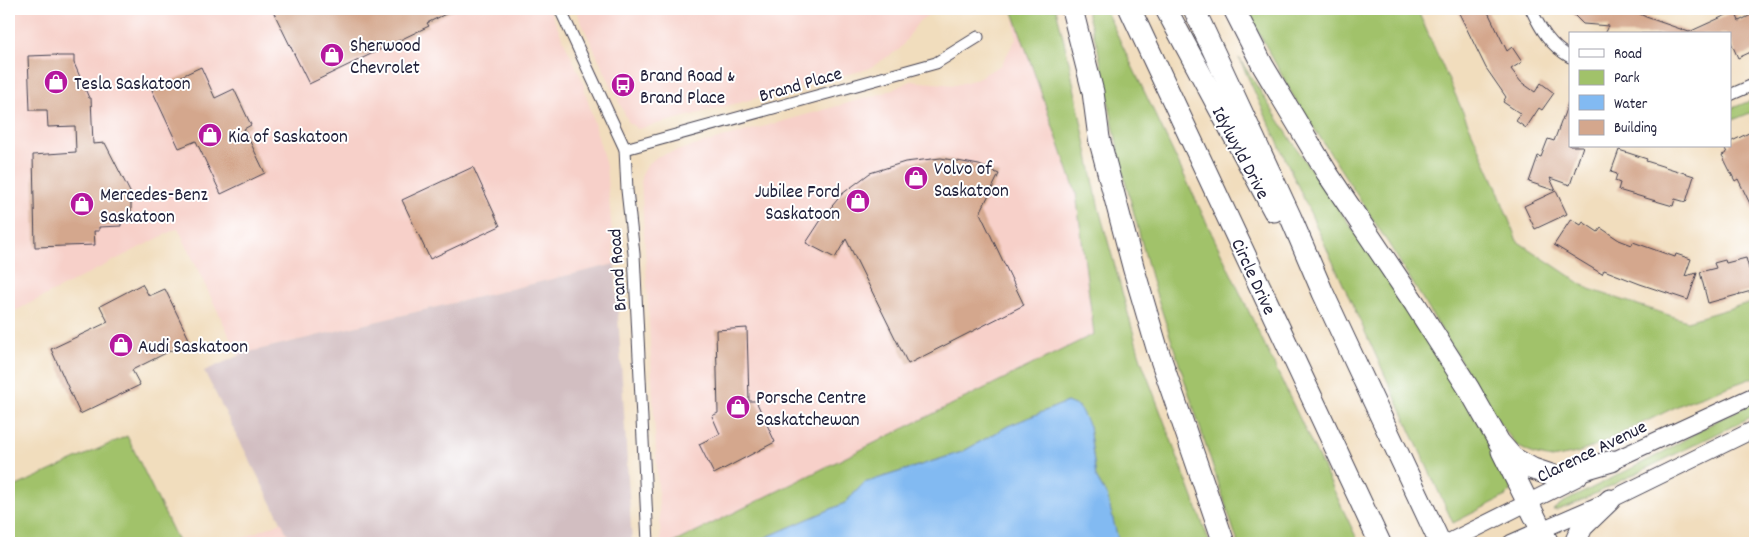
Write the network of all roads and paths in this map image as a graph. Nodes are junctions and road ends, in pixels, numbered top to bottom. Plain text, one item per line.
1 (560, 9) edge
2 (1072, 9) edge
3 (1130, 9) edge
4 (1166, 9) edge
5 (1194, 9) edge
6 (1234, 9) edge
7 (1531, 9) edge
8 (978, 36) dead end
9 (1569, 56) edge
10 (1755, 84) edge
11 (1732, 94) edge
12 (625, 149) junction
13 (1323, 293) junction
14 (1468, 389) junction
15 (1755, 395) edge
16 (1755, 429) edge
17 (1612, 461) junction
18 (1610, 500) junction
19 (1529, 502) junction
20 (1545, 536) edge
21 (648, 543) edge
22 (1224, 543) edge
23 (1380, 543) edge
24 (1440, 543) edge
25 (1447, 543) edge
26 (1511, 543) edge
27 (1575, 543) edge

1 - 12 street, Brand Road
2 - 22 highway
3 - 23 highway, Circle Drive
4 - 13 highway, Idylwyld Drive
5 - 13 highway
6 - 14 highway
7 - 9 street
8 - 12 street, Brand Place
10 - 11 street
12 - 21 street, Brand Road
13 - 24 highway
14 - 17 highway
14 - 19 highway
15 - 17 main road, Clarence Avenue
16 - 18 main road
17 - 19 main road, Clarence Avenue
18 - 20 main road
18 - 27 highway
19 - 20 highway
19 - 25 main road, Clarence Avenue
20 - 26 main road

